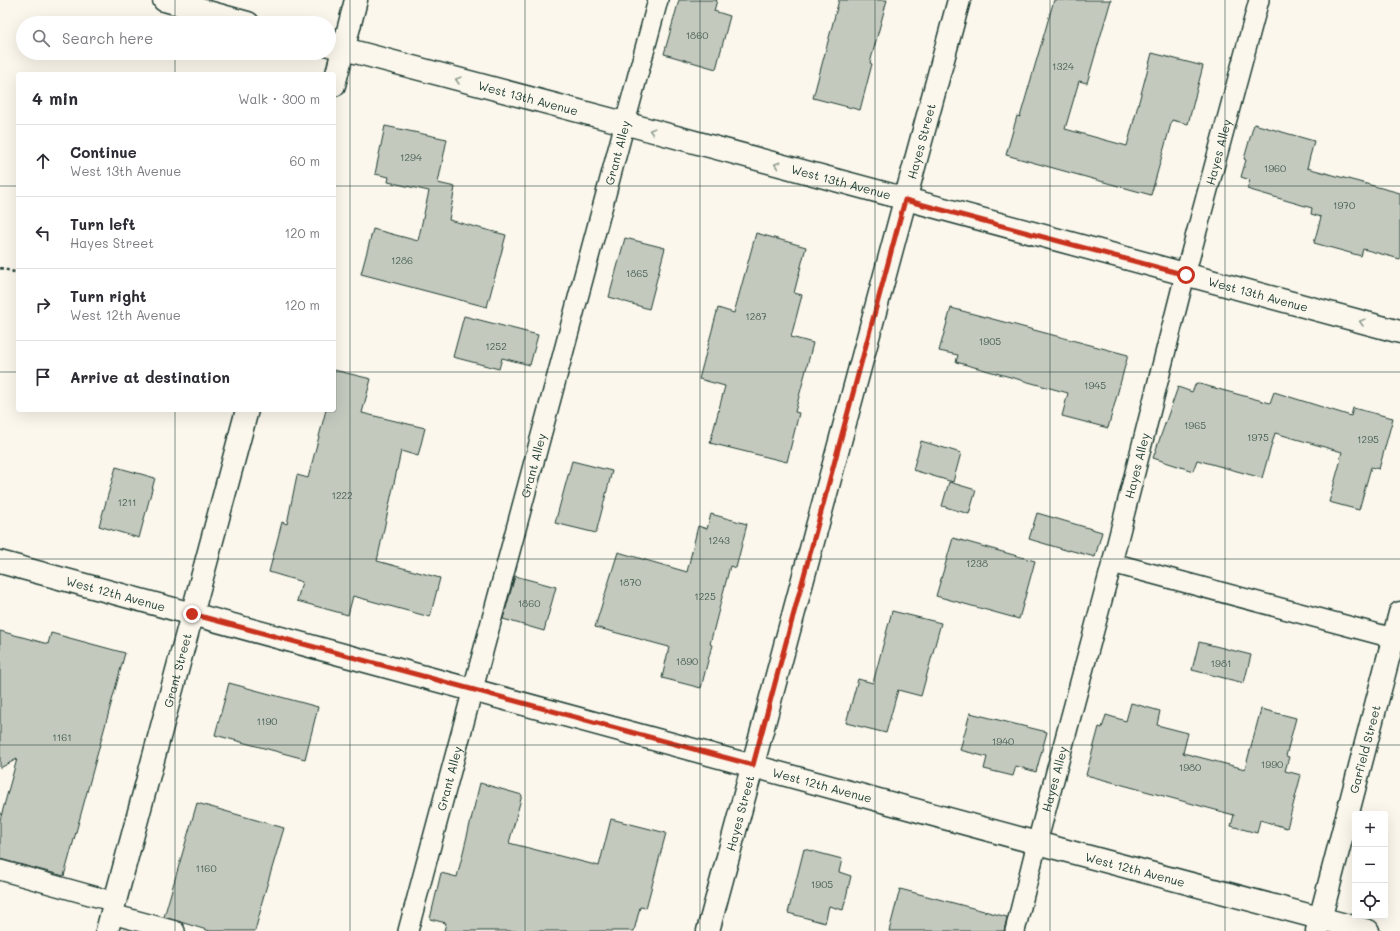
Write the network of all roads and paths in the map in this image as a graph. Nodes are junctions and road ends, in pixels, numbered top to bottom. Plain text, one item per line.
1 (164, 0) edge
2 (356, 0) edge
3 (658, 0) edge
4 (959, 0) edge
5 (1259, 0) edge
6 (222, 16) edge
7 (336, 47) edge
8 (335, 60) edge
9 (335, 72) edge
10 (624, 123) junction
11 (905, 200) junction
12 (0, 268) edge
13 (16, 272) edge
14 (1186, 275) junction
15 (1400, 332) edge
16 (246, 412) edge
17 (0, 562) edge
18 (1112, 563) junction
19 (192, 614) junction
20 (1400, 614) edge
21 (1393, 638) junction
22 (472, 690) junction
23 (753, 765) junction
24 (1037, 843) junction
25 (0, 870) edge
26 (111, 916) edge
27 (1319, 925) edge
28 (175, 931) edge
29 (408, 931) edge
30 (708, 931) edge
31 (1015, 931) edge
32 (1368, 931) edge

1 - 6 street
2 - 7 street
3 - 10 lane, Grant Alley
4 - 11 street, Hayes Street
5 - 14 lane, Hayes Alley
10 -> 7 street, West 13th Avenue
8 - 9 street
11 -> 10 street, West 13th Avenue
10 - 22 lane, Grant Alley
11 - 14 street, West 13th Avenue
11 - 23 street, Hayes Street
12 - 13 path
15 -> 14 street, West 13th Avenue
14 - 18 lane, Hayes Alley
16 - 19 street, Grant Street
17 - 19 street, West 12th Avenue
18 - 21 lane
18 - 24 lane, Hayes Alley
19 - 22 street, West 12th Avenue
19 - 26 street, Grant Street
20 - 21 street, Garfield Street
21 - 27 street, Garfield Street
22 - 23 street, West 12th Avenue
22 - 29 lane, Grant Alley
23 - 24 street, West 12th Avenue
23 - 30 street, Hayes Street
24 - 27 street, West 12th Avenue
24 - 31 lane, Hayes Alley
25 - 26 lane
26 - 28 lane
27 - 32 street, West 12th Avenue

